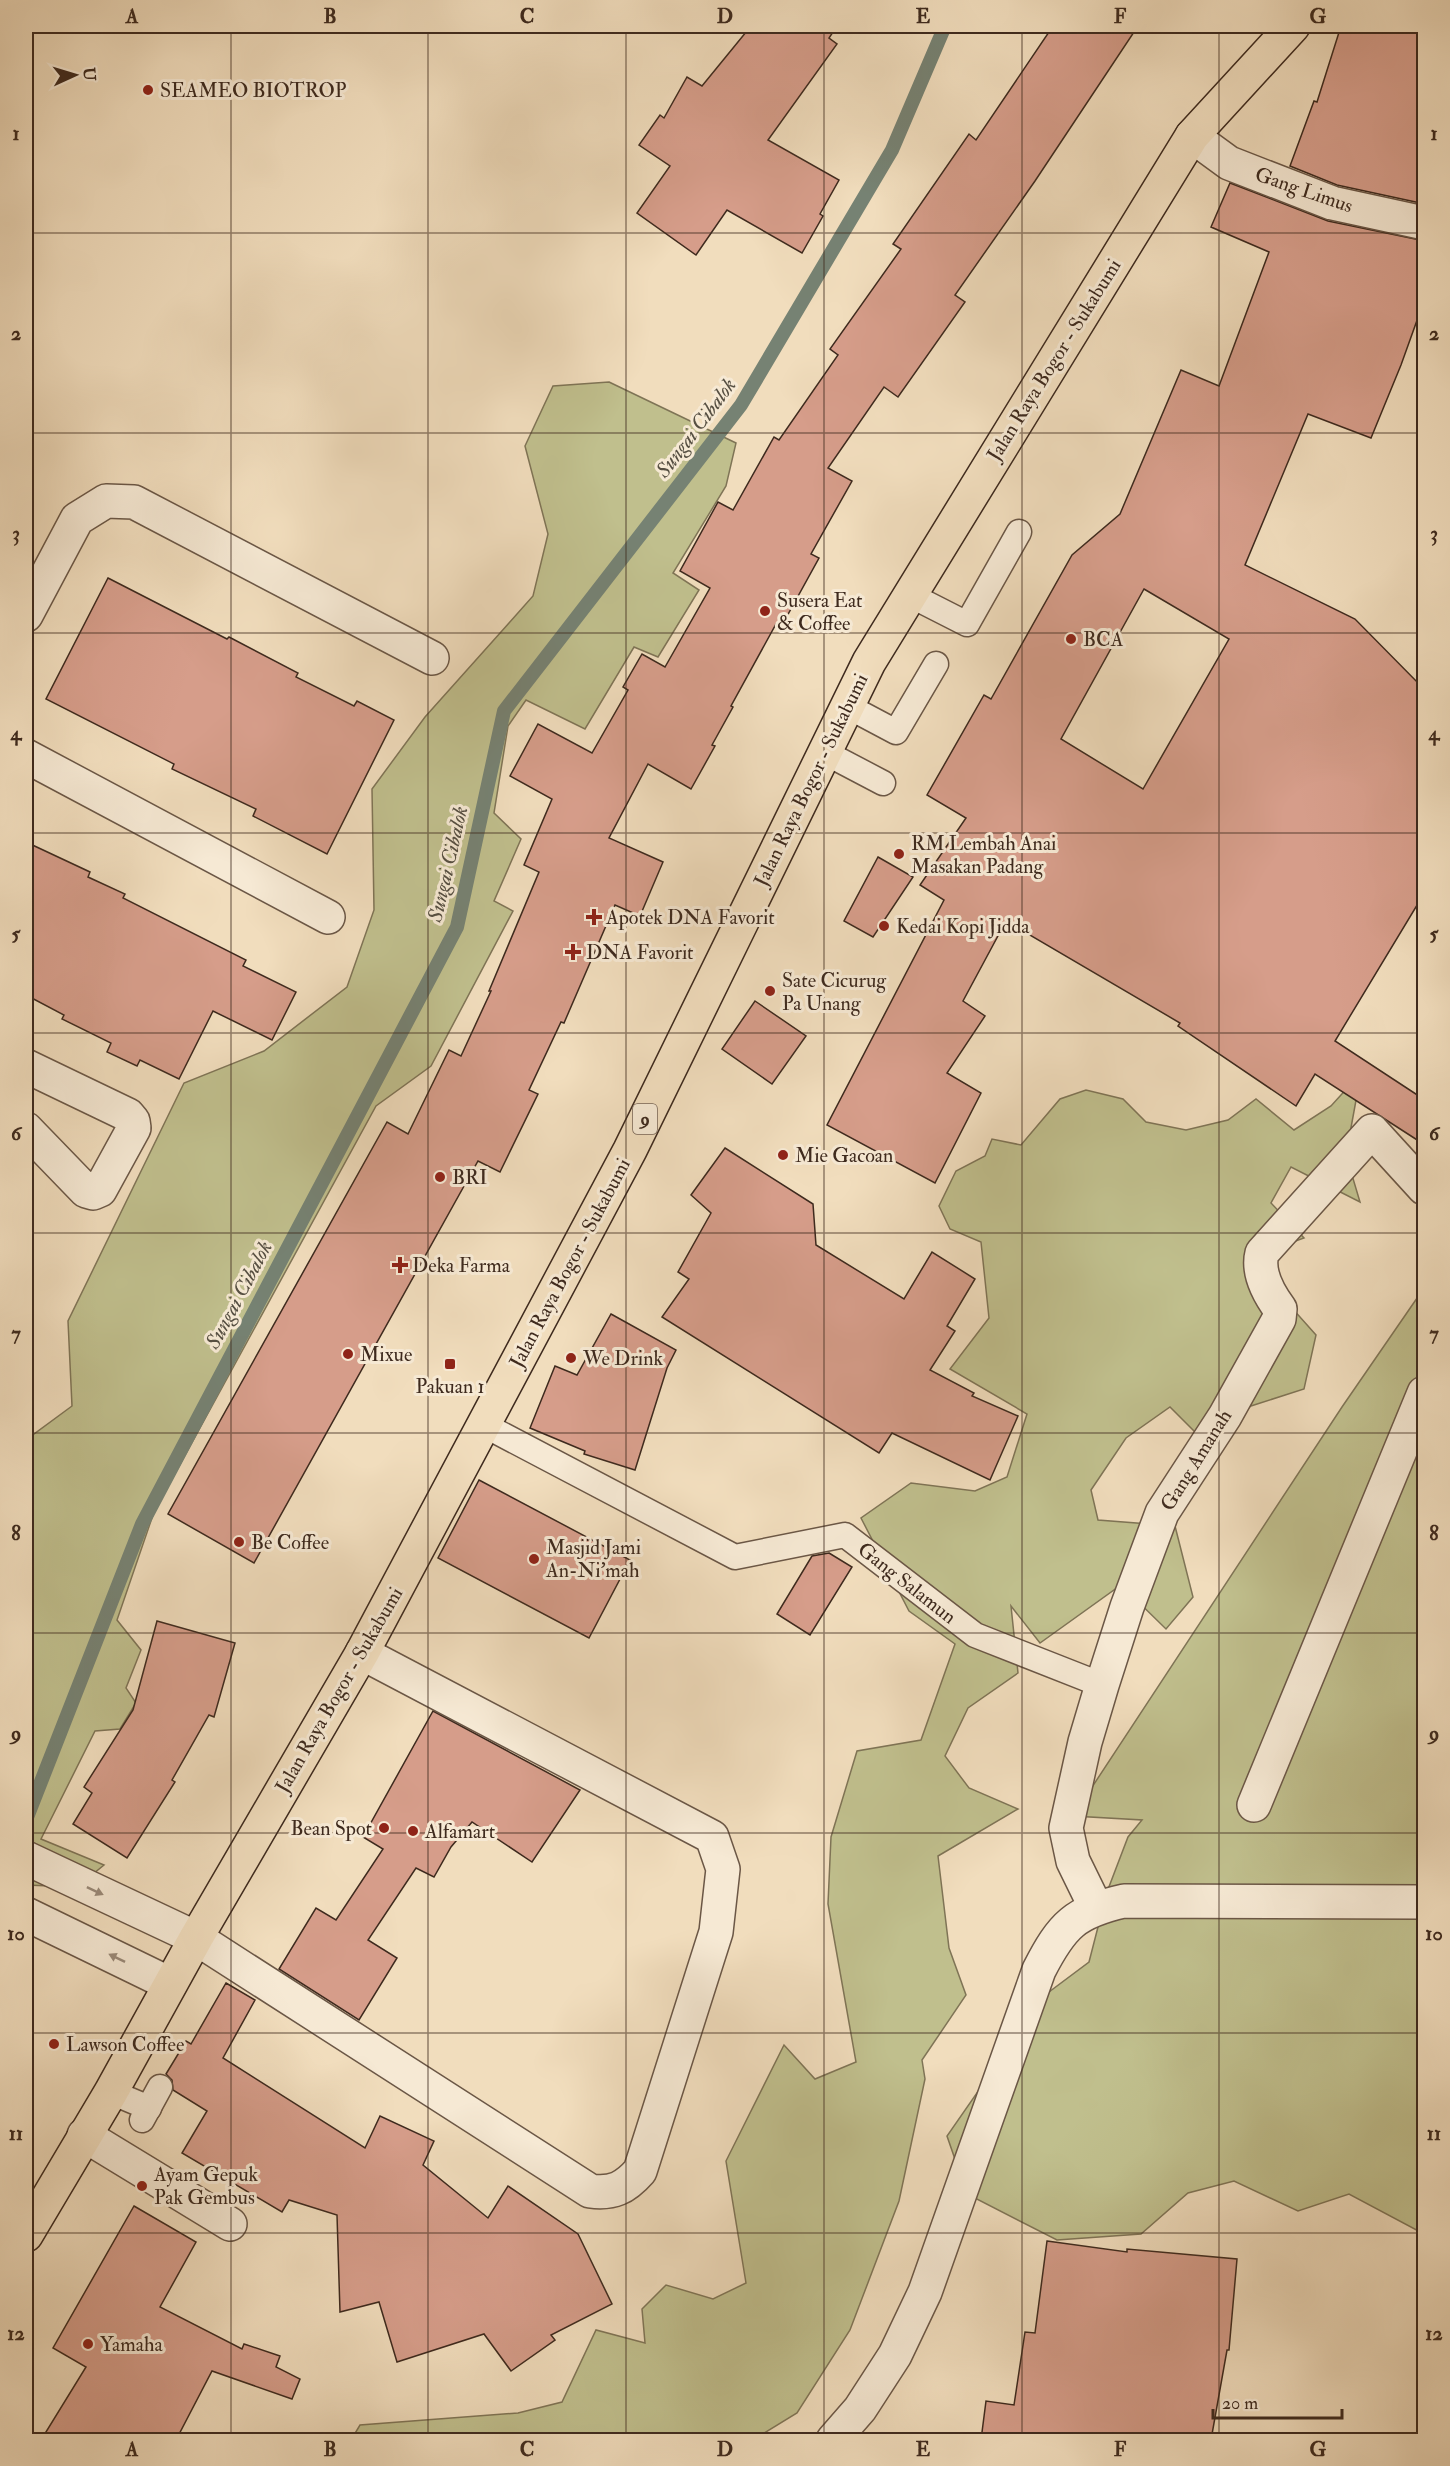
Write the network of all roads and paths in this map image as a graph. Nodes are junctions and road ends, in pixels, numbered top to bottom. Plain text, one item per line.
1 (1293, 26) edge
2 (1192, 136) junction
3 (1425, 223) edge
4 (1019, 532) dead end
5 (910, 595) junction
6 (26, 615) edge
7 (432, 658) dead end
8 (936, 664) dead end
9 (847, 706) junction
10 (824, 752) junction
11 (26, 756) edge
12 (883, 783) dead end
13 (328, 917) dead end
14 (26, 1066) edge
15 (26, 1129) edge
16 (1425, 1188) edge
17 (1425, 1393) edge
18 (483, 1425) junction
19 (362, 1653) junction
20 (1102, 1685) junction
21 (1254, 1805) dead end
22 (33, 1863) edge
23 (1425, 1902) edge
24 (1096, 1908) junction
25 (26, 1914) edge
26 (196, 1938) junction
27 (170, 1984) junction
28 (111, 2092) junction
29 (150, 2105) dead end
30 (84, 2135) junction
31 (230, 2224) dead end
32 (26, 2235) edge
33 (833, 2440) edge

1 - 2 highway, Jalan Raya Bogor - Sukabumi / 9
2 - 3 street, Gang Limus
2 - 5 highway, Jalan Raya Bogor - Sukabumi / 9
4 - 5 lane
5 - 9 highway, Jalan Raya Bogor - Sukabumi / 9
6 - 7 street
8 - 9 lane
9 - 10 highway, Jalan Raya Bogor - Sukabumi / 9
10 - 12 lane
10 - 18 highway, Jalan Raya Bogor - Sukabumi / 9
11 - 13 street
14 - 15 street
16 - 20 street, Gang Amanah
17 - 21 street
18 - 19 highway, Jalan Raya Bogor - Sukabumi / 9
18 - 20 lane, Gang Salamun
19 - 26 highway, Jalan Raya Bogor - Sukabumi / 9
19 - 26 street
20 - 24 street, Gang Amanah
22 -> 26 street
23 - 24 street
24 - 33 street
27 -> 25 street
26 - 27 highway, Jalan Raya Bogor - Sukabumi / 9
27 - 28 highway, Jalan Raya Bogor - Sukabumi / 9
28 - 29 lane
28 - 30 highway, Jalan Raya Bogor - Sukabumi / 9
30 - 31 street
30 - 32 highway, Jalan Raya Bogor - Sukabumi / 9

